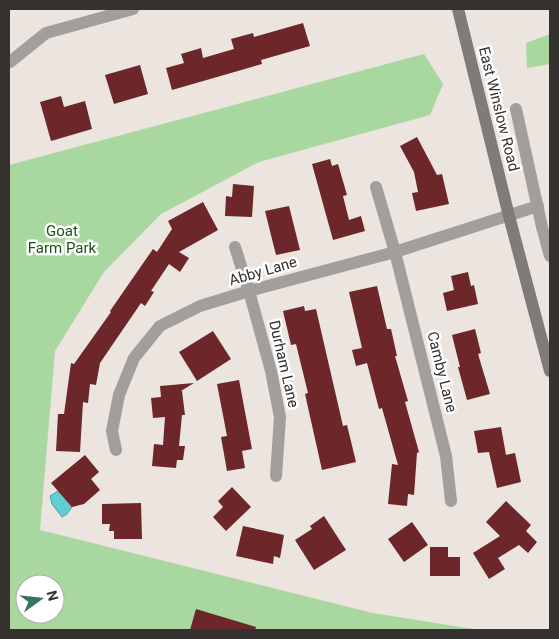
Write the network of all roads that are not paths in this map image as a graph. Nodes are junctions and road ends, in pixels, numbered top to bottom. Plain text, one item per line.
1 (133, 9) edge
2 (458, 9) edge
3 (10, 62) edge
4 (516, 109) dead end
5 (376, 187) dead end
6 (538, 206) junction
7 (509, 216) junction
8 (235, 247) dead end
9 (395, 252) junction
10 (550, 256) edge
11 (249, 291) junction
12 (550, 370) edge
13 (116, 450) dead end
14 (276, 476) dead end
15 (450, 501) dead end

1 - 3 street
2 - 7 main road, East Winslow Road
4 - 6 street, East Winslow Road
5 - 9 street, Camby Lane
6 - 7 street
6 - 10 street, East Winslow Road
7 - 9 street, Abby Lane
7 - 12 main road, East Winslow Road
8 - 11 street, Durham Lane
9 - 11 street, Abby Lane
9 - 15 street, Camby Lane
11 - 13 street, Abby Lane
11 - 14 street, Durham Lane

